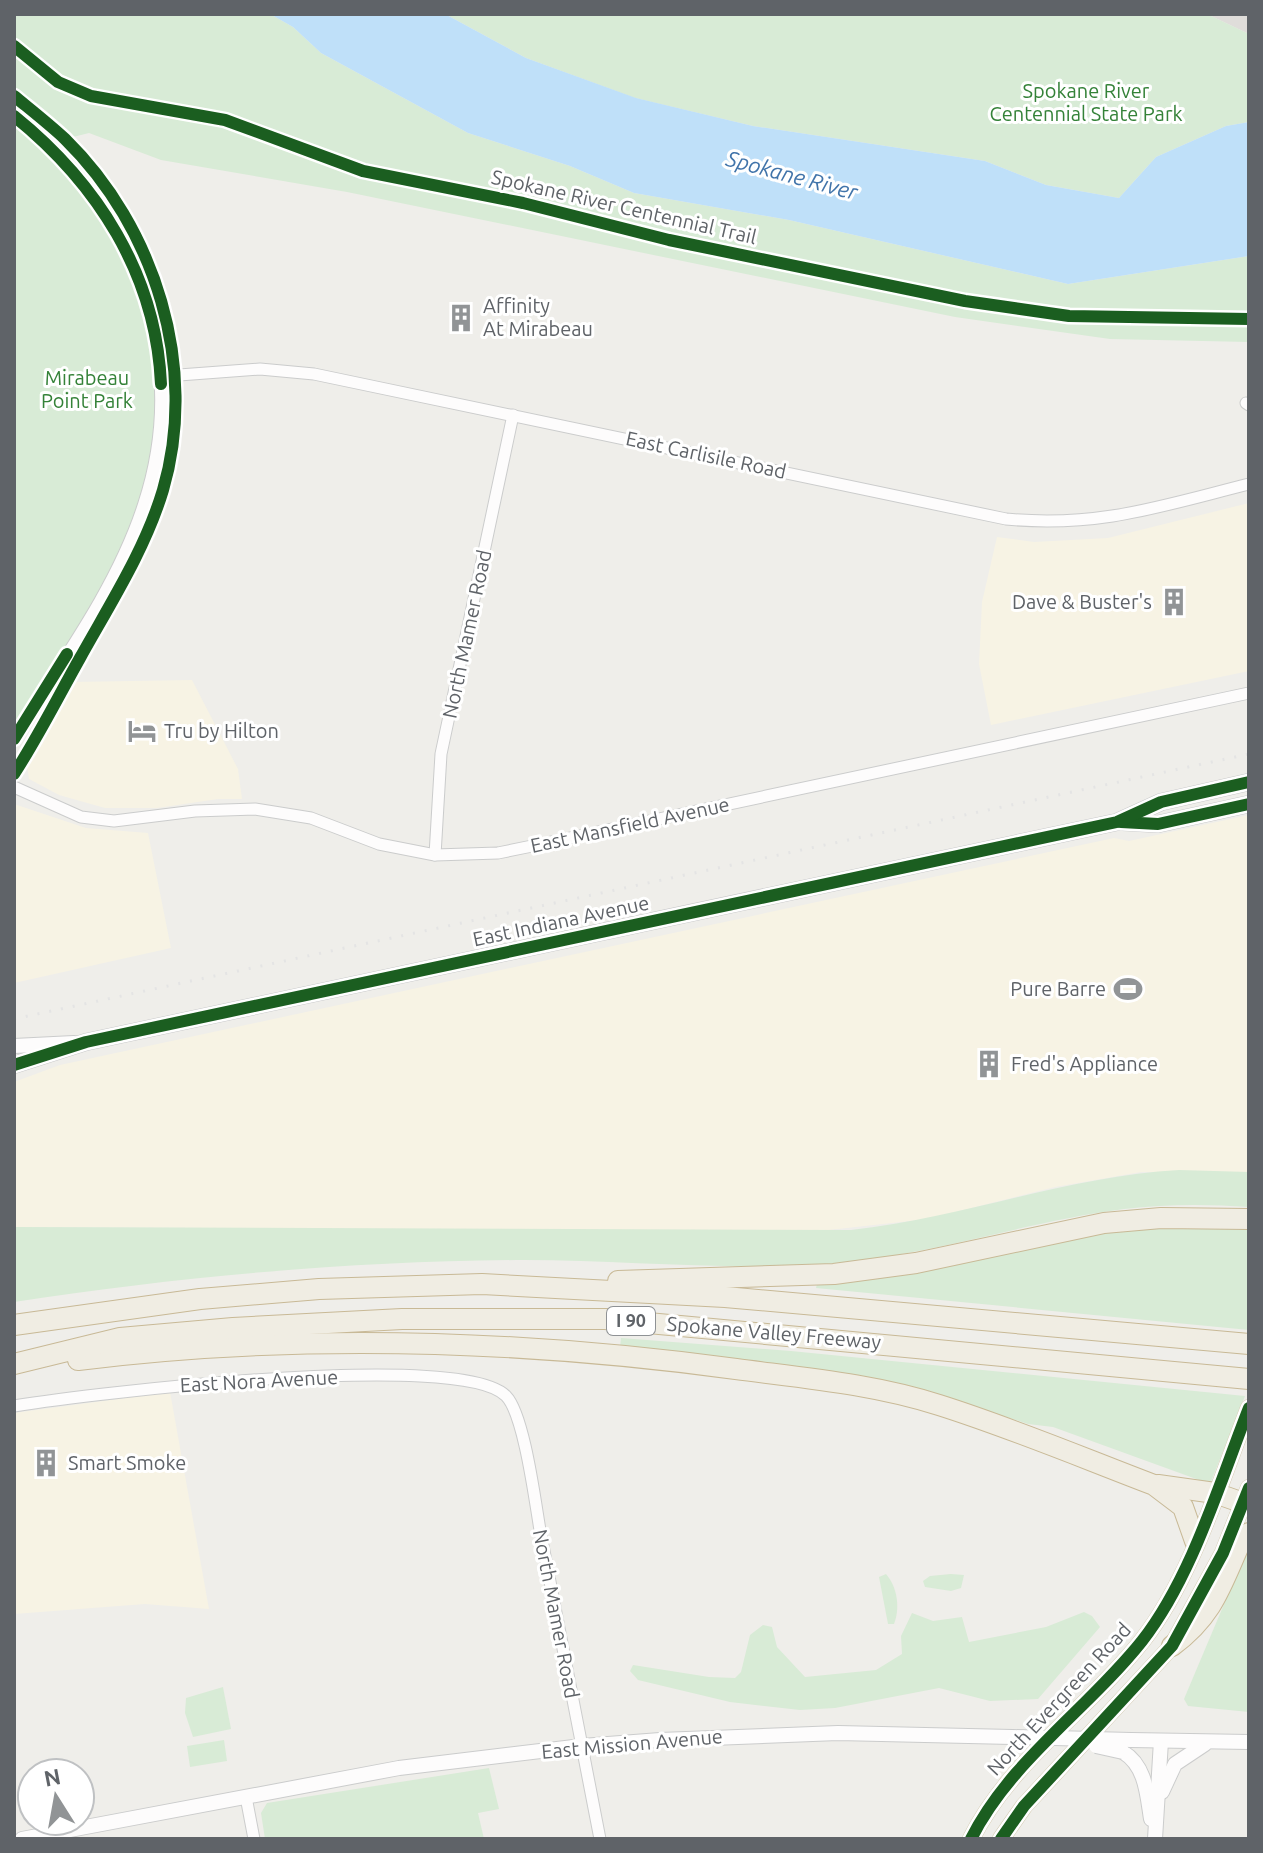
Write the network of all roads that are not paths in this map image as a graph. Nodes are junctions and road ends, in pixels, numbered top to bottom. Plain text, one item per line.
1 (14, 96) edge
2 (14, 116) edge
3 (168, 375) junction
4 (513, 415) junction
5 (1249, 484) edge
6 (1249, 693) edge
7 (14, 739) edge
8 (14, 774) edge
9 (1249, 782) edge
10 (14, 787) edge
11 (1249, 804) edge
12 (1117, 822) junction
13 (435, 855) junction
14 (86, 1042) junction
15 (14, 1046) edge
16 (14, 1065) edge
17 (1249, 1219) edge
18 (564, 1287) junction
19 (14, 1325) edge
20 (1249, 1344) edge
21 (14, 1366) edge
22 (1249, 1379) edge
23 (503, 1393) joint
24 (14, 1406) edge
25 (1249, 1408) edge
26 (1154, 1485) junction
27 (1215, 1493) junction
28 (1247, 1499) edge
29 (1249, 1533) edge
30 (1195, 1541) junction
31 (1172, 1646) junction
32 (1161, 1741) junction
33 (1209, 1742) junction
34 (1249, 1742) edge
35 (582, 1746) junction
36 (1127, 1746) junction
37 (246, 1797) junction
38 (1158, 1801) junction
39 (22, 1839) edge
40 (254, 1839) edge
41 (600, 1839) edge
42 (971, 1839) edge
43 (1001, 1839) edge
44 (1154, 1839) edge

1 - 3 street
2 - 3 street
3 - 4 street, East Carlisile Road
3 - 7 street
3 - 8 street
4 - 5 street, East Carlisile Road
4 - 13 street, North Mamer Road
6 - 13 street, East Mansfield Avenue
9 - 12 main road, East Indiana Avenue
10 - 13 street, East Mansfield Avenue
11 - 12 main road, East Indiana Avenue
12 - 14 main road, East Indiana Avenue
14 - 15 street
14 - 16 main road, East Indiana Avenue
17 - 18 highway
18 - 19 highway, Spokane Valley Freeway / I 90
18 - 20 highway, Spokane Valley Freeway / I 90
21 - 22 highway, Spokane Valley Freeway / I 90
21 - 26 highway
23 - 24 street, East Nora Avenue
23 - 35 street, North Mamer Road
25 - 27 main road, North Evergreen Road
26 - 27 highway
26 - 30 highway
27 - 28 highway
27 - 30 main road, North Evergreen Road
28 - 31 main road
29 - 31 highway
30 - 42 main road, North Evergreen Road
31 - 43 main road
32 - 33 street
32 - 36 street
32 - 38 street
33 - 34 street
33 - 38 street
35 - 36 street, East Mission Avenue, bridge
35 - 37 street, East Mission Avenue
35 - 41 street, North Mamer Road
36 - 44 street
37 - 39 street, East Mission Avenue
37 - 40 street
38 - 44 street

